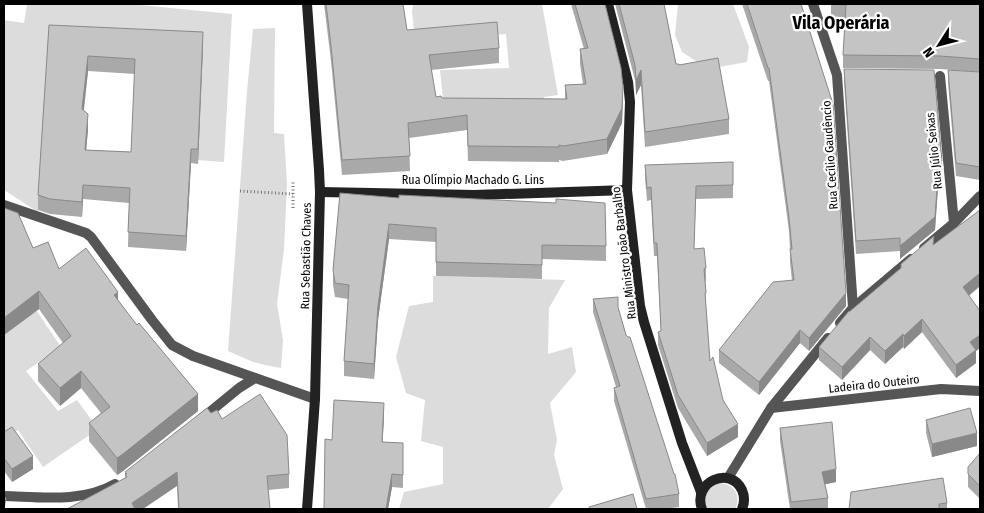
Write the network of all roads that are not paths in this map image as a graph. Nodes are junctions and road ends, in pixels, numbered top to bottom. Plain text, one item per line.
1 (306, 4) edge
2 (608, 4) edge
3 (813, 4) edge
4 (939, 76) dead end
5 (627, 190) junction
6 (320, 192) junction
7 (980, 196) edge
8 (4, 205) edge
9 (954, 223) junction
10 (852, 308) junction
11 (255, 378) junction
12 (980, 391) edge
13 (315, 399) junction
14 (771, 408) junction
15 (189, 428) edge
16 (728, 478) junction
17 (120, 481) edge
18 (701, 492) junction
19 (4, 496) edge
20 (745, 507) edge
21 (307, 509) edge
22 (702, 509) edge

1 - 6 main road, Rua Sebastião Chaves
2 - 5 main road, Rua Ministro João Barbalho
3 - 10 street, Rua Cecílio Gaudêncio
4 - 9 street, Rua Júlio Seixas
5 - 6 main road, Rua Olímpio Machado G. Lins
5 - 18 main road, Rua Ministro João Barbalho
6 - 13 main road, Rua Sebastião Chaves
7 - 9 street
8 - 11 street
9 - 10 street
10 - 14 street
11 - 13 street
11 - 15 street
12 - 14 street, Ladeira do Outeiro
13 - 21 main road, Rua Sebastião Chaves
14 - 16 street
16 - 18 main road
16 - 20 main road
17 - 19 street
18 - 22 main road, Rua Ministro João Barbalho

